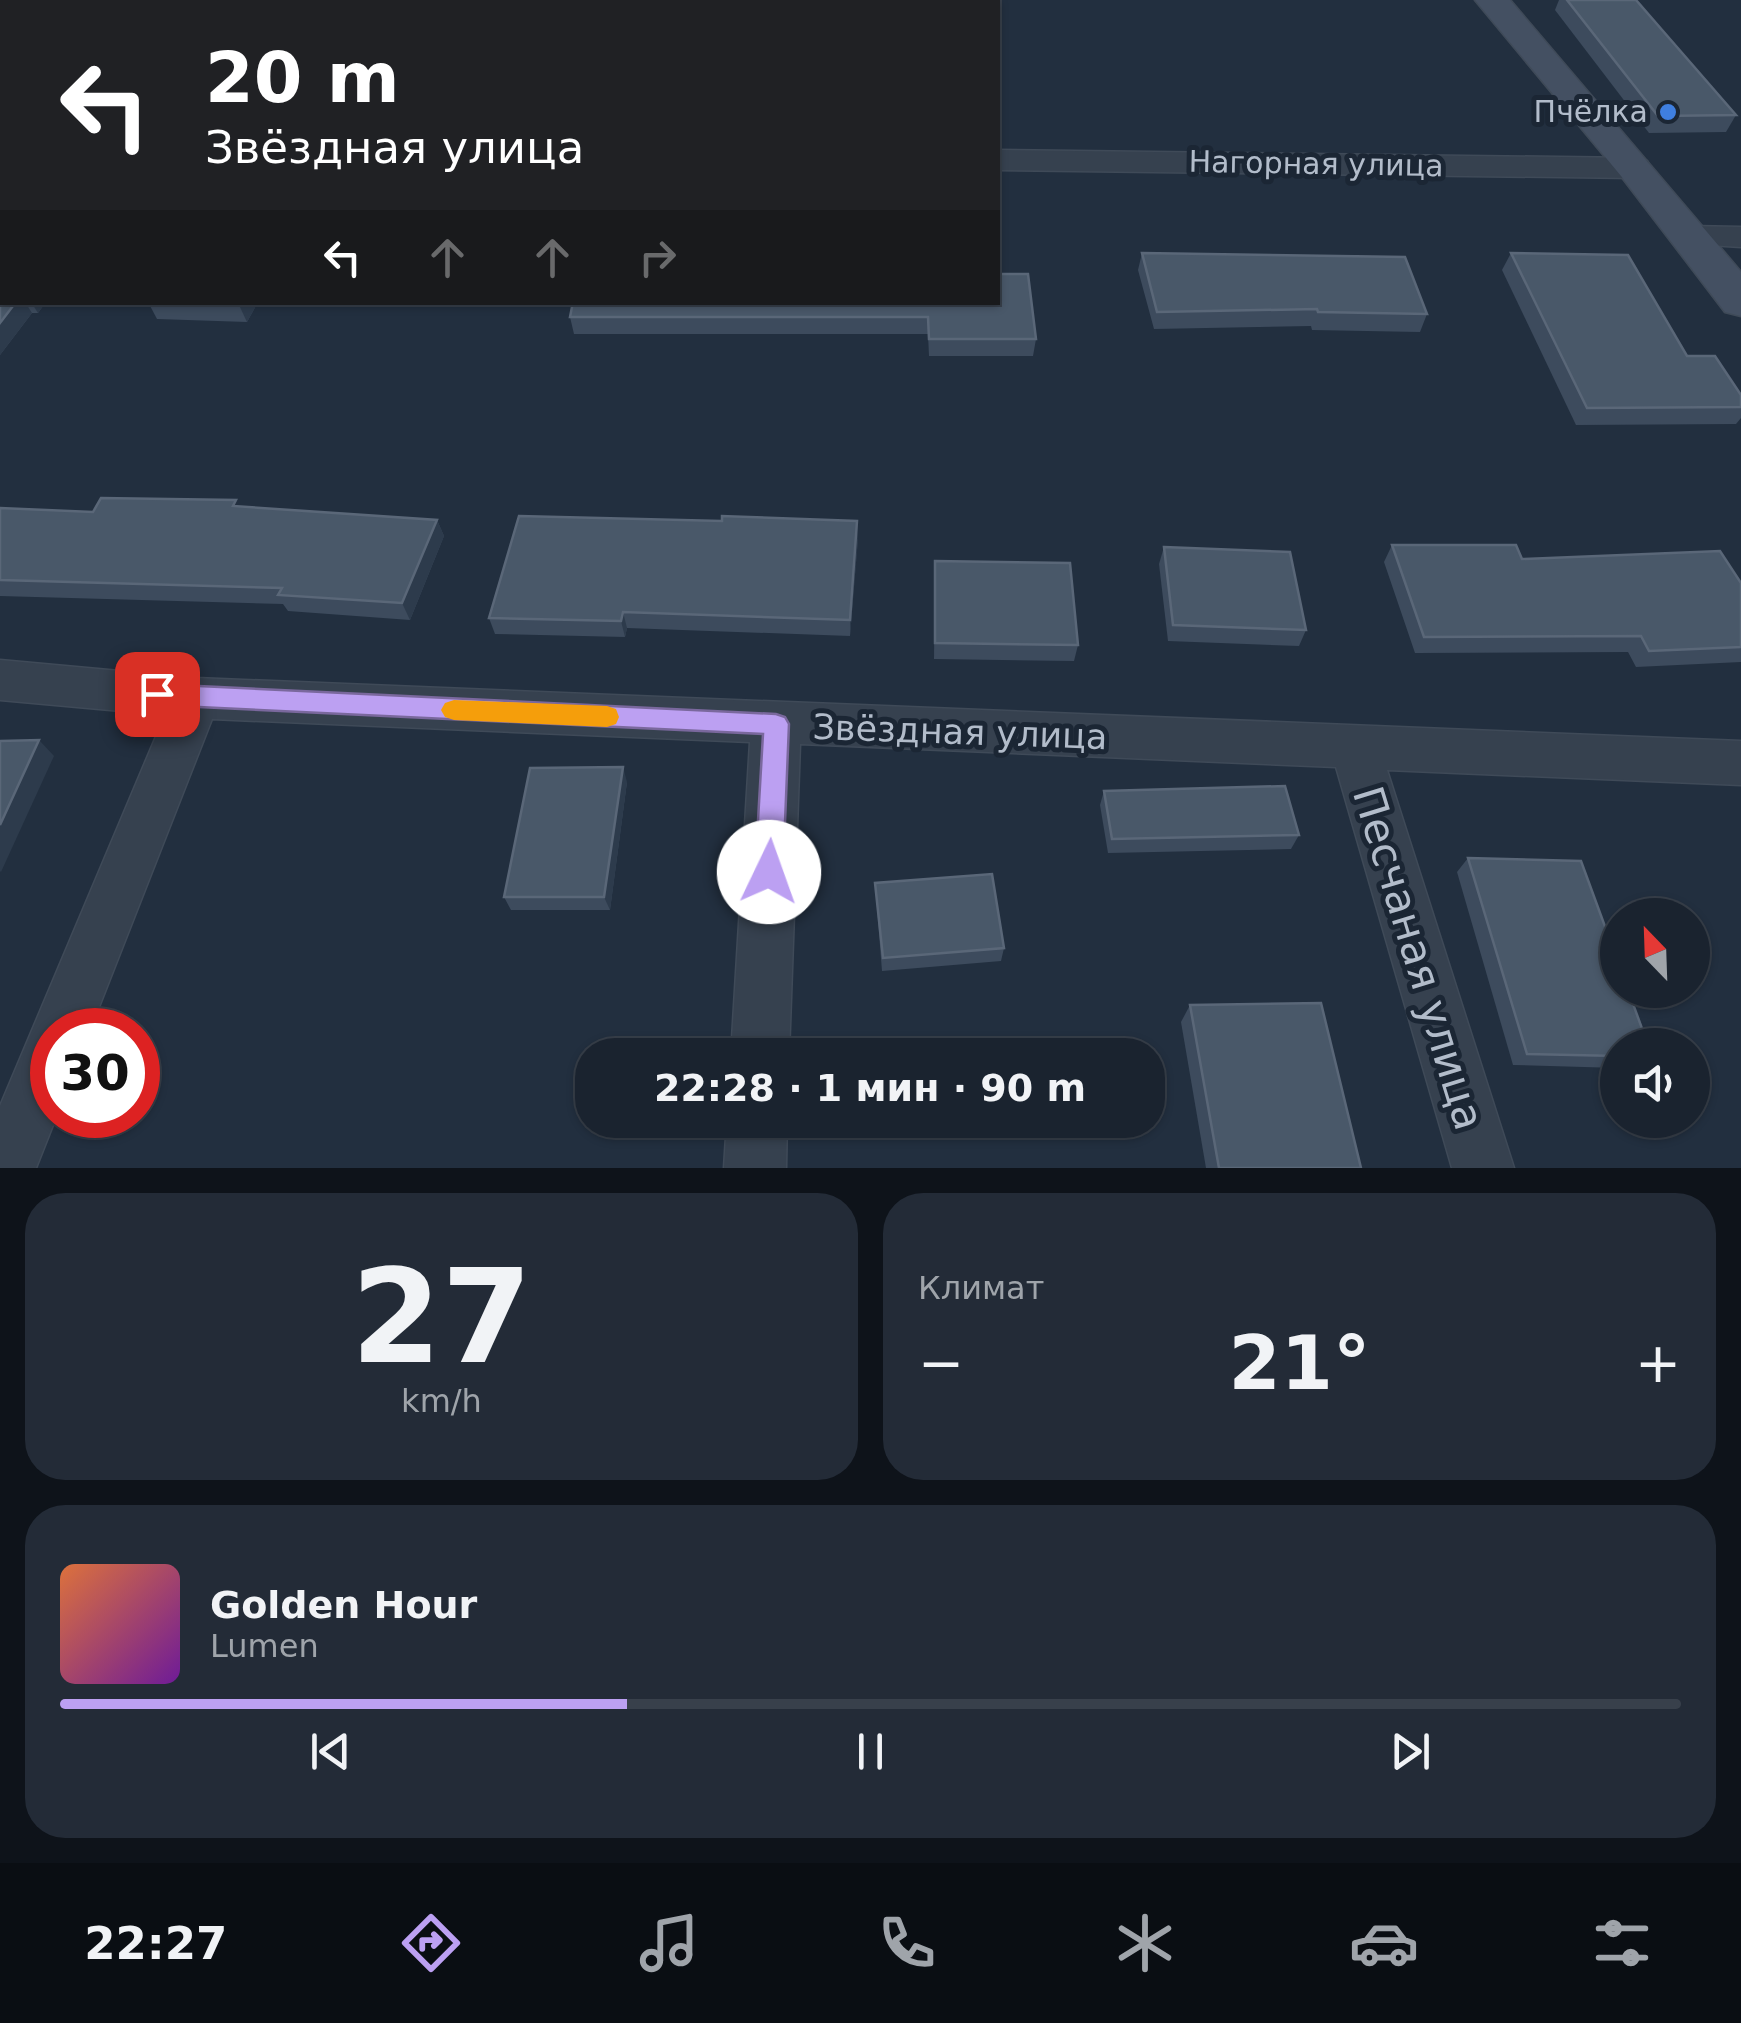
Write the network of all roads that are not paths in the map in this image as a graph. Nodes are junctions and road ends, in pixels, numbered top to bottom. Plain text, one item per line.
1 (1492, 0) edge
2 (1000, 160) edge
3 (1635, 168) junction
4 (1688, 236) junction
5 (1741, 237) edge
6 (1741, 302) edge
7 (0, 680) edge
8 (196, 698) junction
9 (776, 724) junction
10 (1355, 748) junction
11 (1741, 763) edge
12 (71, 1008) edge
13 (761, 1038) edge
14 (30, 1107) edge
15 (756, 1138) edge
16 (6, 1168) edge
17 (755, 1168) edge
18 (1484, 1168) edge

1 - 3 main road
2 - 3 street, Нагорная улица
3 - 4 main road
4 - 5 street
4 - 6 main road
7 - 8 street, Звёздная улица
8 - 9 street, Звёздная улица
8 - 12 street
9 - 10 street, Звёздная улица
9 - 13 street
10 - 11 street, Звёздная улица
10 - 18 street, Песчаная улица
14 - 16 street
15 - 17 street

